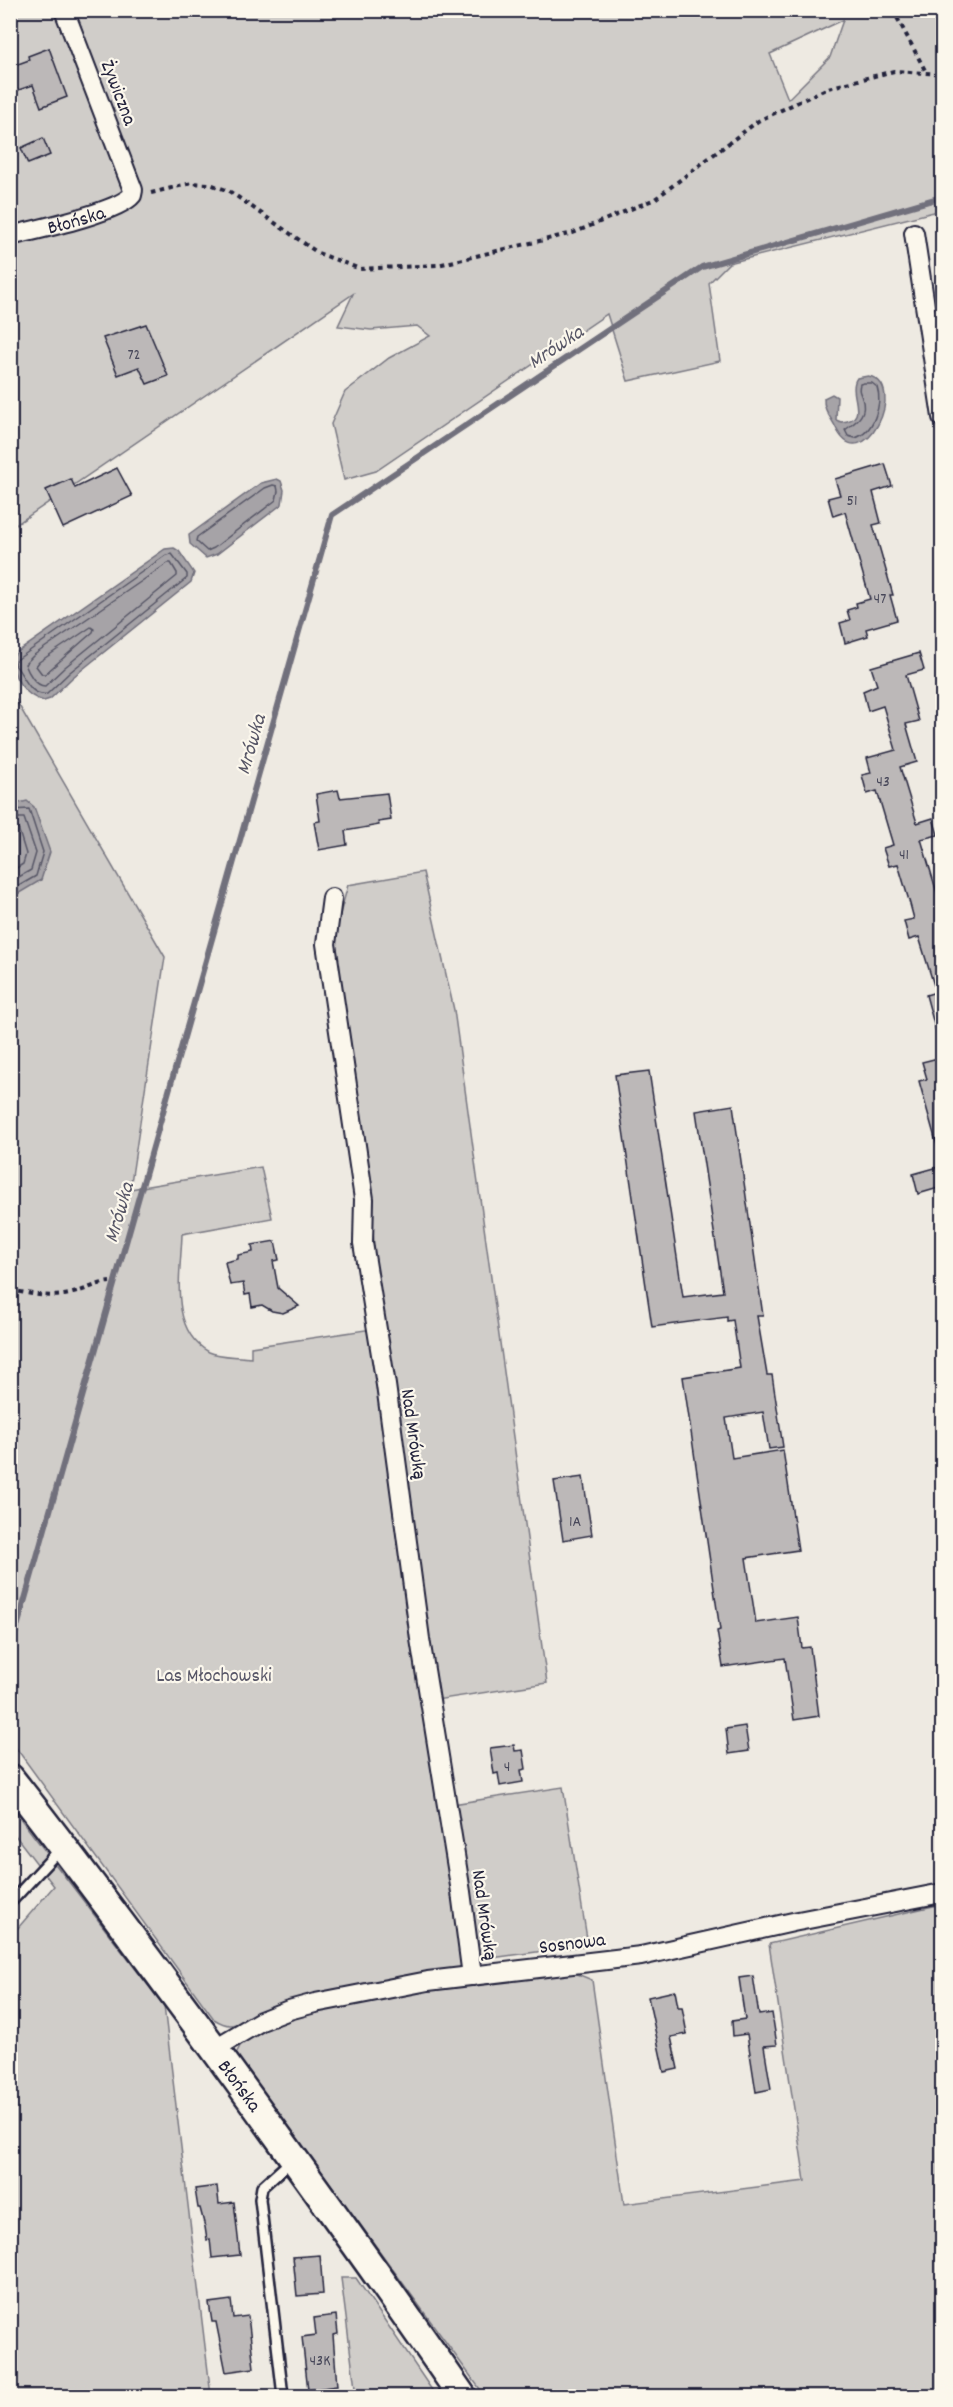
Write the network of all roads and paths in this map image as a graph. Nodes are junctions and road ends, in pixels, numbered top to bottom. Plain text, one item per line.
1 (64, 10) edge
2 (893, 10) edge
3 (927, 73) junction
4 (942, 74) edge
5 (133, 190) junction
6 (914, 232) dead end
7 (10, 237) edge
8 (942, 417) edge
9 (332, 898) dead end
10 (110, 1282) dead end
11 (10, 1290) edge
12 (10, 1778) edge
13 (63, 1845) junction
14 (942, 1893) edge
15 (10, 1903) edge
16 (472, 1976) junction
17 (214, 2049) junction
18 (294, 2158) junction
19 (283, 2397) edge
20 (462, 2397) edge

1 - 5 street, Żywiczna
2 - 3 path
3 - 4 path
3 - 5 path
5 - 7 street, Błońska
6 - 8 street
9 - 16 street, Nad Mrówką
10 - 11 path
12 - 13 main road, Błońska
13 - 15 lane
13 - 17 main road, Błońska
14 - 16 street, Sosnowa
16 - 17 street, Sosnowa
17 - 18 main road, Błońska
18 - 19 lane
18 - 20 main road, Błońska

